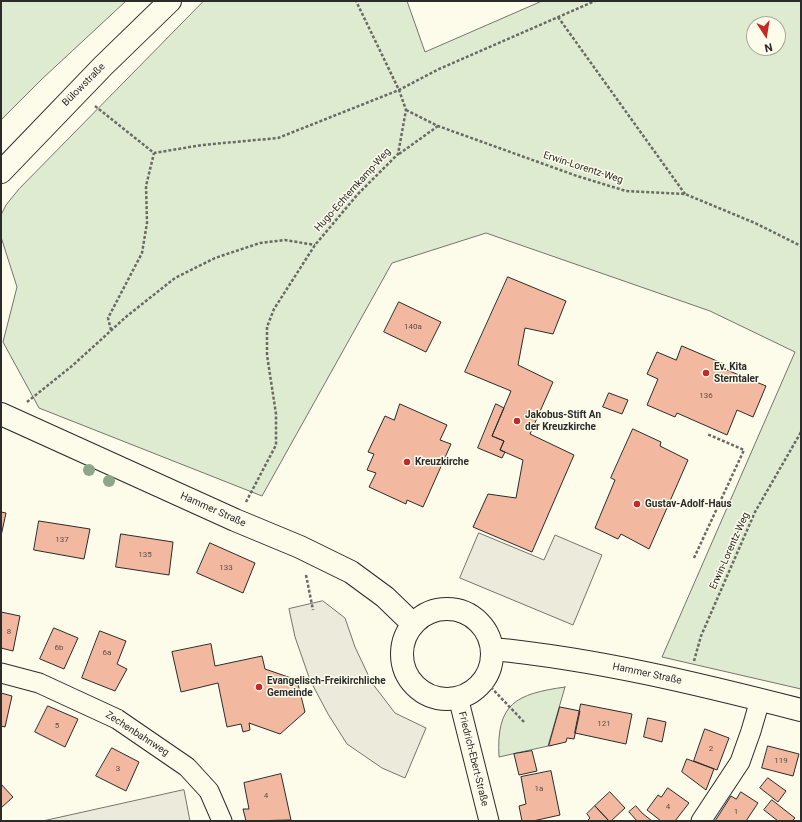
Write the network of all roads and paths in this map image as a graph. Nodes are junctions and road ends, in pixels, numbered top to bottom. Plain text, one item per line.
1 (170, 1) edge
2 (356, 1) edge
3 (595, 1) edge
4 (558, 17) junction
5 (399, 90) junction
6 (78, 91) junction
7 (406, 110) junction
8 (438, 126) junction
9 (154, 153) junction
10 (398, 154) junction
11 (1, 172) edge
12 (685, 194) junction
13 (315, 245) junction
14 (801, 246) edge
15 (110, 330) junction
16 (5, 416) edge
17 (801, 432) edge
18 (707, 434) dead end
19 (235, 520) junction
20 (300, 547) junction
21 (694, 558) dead end
22 (313, 610) dead end
23 (413, 624) junction
24 (492, 649) junction
25 (1, 673) edge
26 (484, 680) junction
27 (687, 682) junction
28 (458, 698) junction
29 (760, 700) junction
30 (801, 710) edge
31 (524, 722) dead end
32 (222, 821) edge
33 (489, 821) edge
34 (701, 821) edge

1 - 6 main road, Bülowstraße
2 - 5 path, Hugo-Echternkamp-Weg
3 - 4 path
4 - 5 path
4 - 12 path
5 - 7 path, Hugo-Echternkamp-Weg
5 - 9 path
6 - 9 path
6 - 11 main road, Bülowstraße
7 - 8 path, Erwin-Lorentz-Weg
7 - 10 path, Hugo-Echternkamp-Weg
8 - 10 path
8 - 12 path, Erwin-Lorentz-Weg
9 - 15 path
10 - 13 path, Hugo-Echternkamp-Weg
12 - 14 path, Erwin-Lorentz-Weg
13 - 15 path
13 - 19 path, Hugo-Echternkamp-Weg
15 - 16 path
16 - 19 main road, Hammer Straße
17 - 27 path, Erwin-Lorentz-Weg
18 - 21 path
19 - 20 main road, Hammer Straße
20 - 22 path
20 - 23 main road, Hammer Straße
23 - 24 main road
23 - 28 main road
24 - 26 main road
24 - 27 main road, Hammer Straße
25 - 32 street, Zechenbahnweg
26 - 28 main road
26 - 31 path
27 - 29 main road, Hammer Straße
28 - 33 street, Friedrich-Ebert-Straße
29 - 30 main road, Hammer Straße
29 - 34 street

